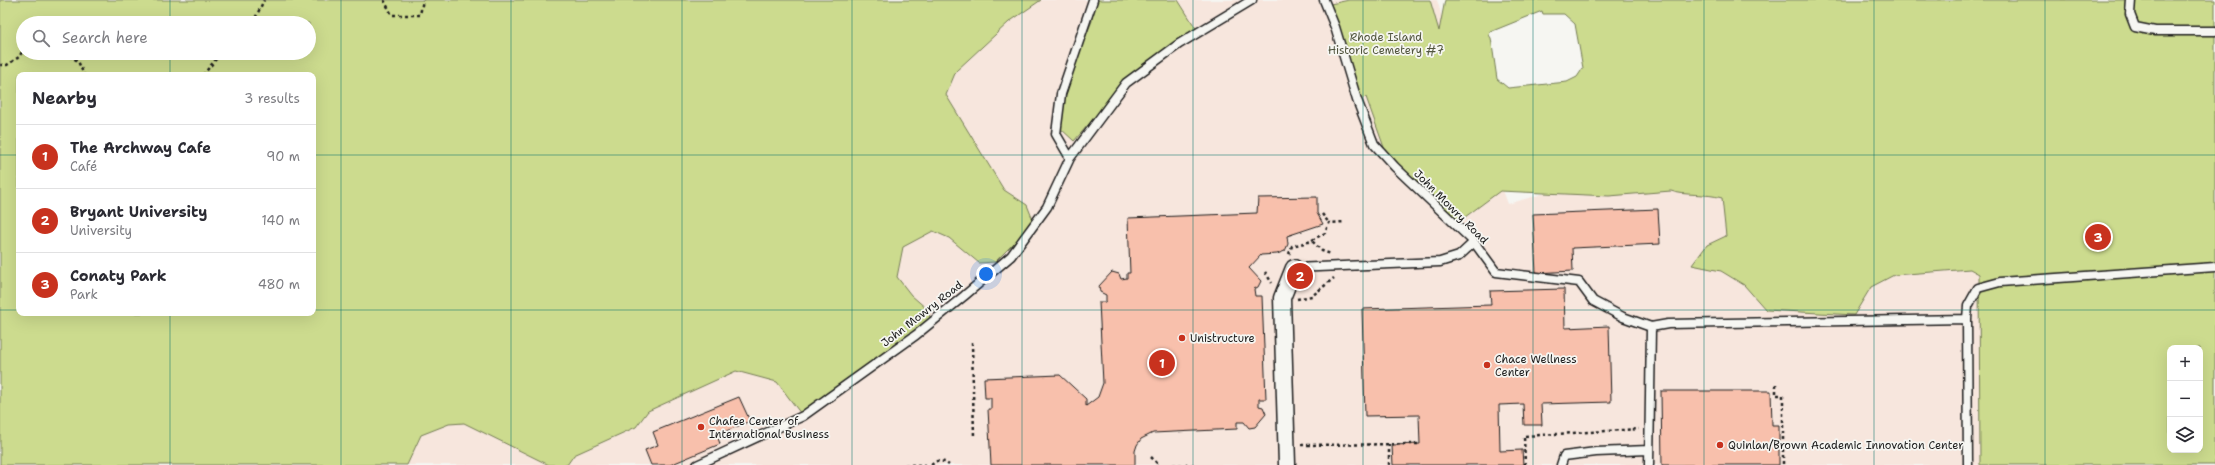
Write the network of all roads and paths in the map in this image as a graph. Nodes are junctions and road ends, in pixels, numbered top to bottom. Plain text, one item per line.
1 (264, 0) edge
2 (384, 0) edge
3 (423, 0) edge
4 (1093, 0) edge
5 (1252, 0) edge
6 (1324, 0) edge
7 (2131, 0) edge
8 (256, 16) edge
9 (2215, 31) edge
10 (16, 58) edge
11 (76, 60) edge
12 (215, 60) edge
13 (0, 65) edge
14 (83, 72) edge
15 (205, 72) edge
16 (1070, 158) junction
17 (1322, 214) dead end
18 (1345, 222) dead end
19 (1329, 223) junction
20 (1312, 240) dead end
21 (1474, 242) junction
22 (2215, 267) edge
23 (1294, 268) joint
24 (1265, 272) dead end
25 (1337, 276) dead end
26 (1282, 298) junction
27 (1966, 319) junction
28 (1651, 328) junction
29 (972, 342) dead end
30 (1776, 384) dead end
31 (1649, 428) junction
32 (974, 438) dead end
33 (1389, 444) junction
34 (1420, 444) dead end
35 (1287, 445) junction
36 (1649, 450) junction
37 (1150, 457) dead end
38 (697, 465) edge
39 (905, 465) edge
40 (927, 465) edge
41 (931, 465) edge
42 (949, 465) edge
43 (1159, 465) edge
44 (1173, 465) edge
45 (1195, 465) edge
46 (1287, 465) edge
47 (1389, 465) edge
48 (1525, 465) edge
49 (1561, 465) edge
50 (1649, 465) edge
51 (1783, 465) edge
52 (1968, 465) edge

1 - 8 path
2 - 3 path
4 - 16 lane
5 - 16 lane, John Mowry Road
6 - 21 lane, John Mowry Road
7 - 9 lane
10 - 13 path
11 - 14 path
12 - 15 path
16 - 38 lane, John Mowry Road
17 - 19 path
18 - 19 path
19 - 20 path
21 - 23 lane
21 - 28 lane, John Mowry Road
22 - 27 lane
23 - 26 street
24 - 26 path
25 - 26 path
26 - 35 street
27 - 28 lane
27 - 52 lane
28 - 31 lane
29 - 32 path
30 - 51 path
31 - 36 lane
31 - 48 path
33 - 34 path
33 - 35 path
33 - 47 path
35 - 46 street
36 - 49 lane
36 - 50 lane
37 - 43 path
39 - 40 path
41 - 42 path
44 - 45 path

